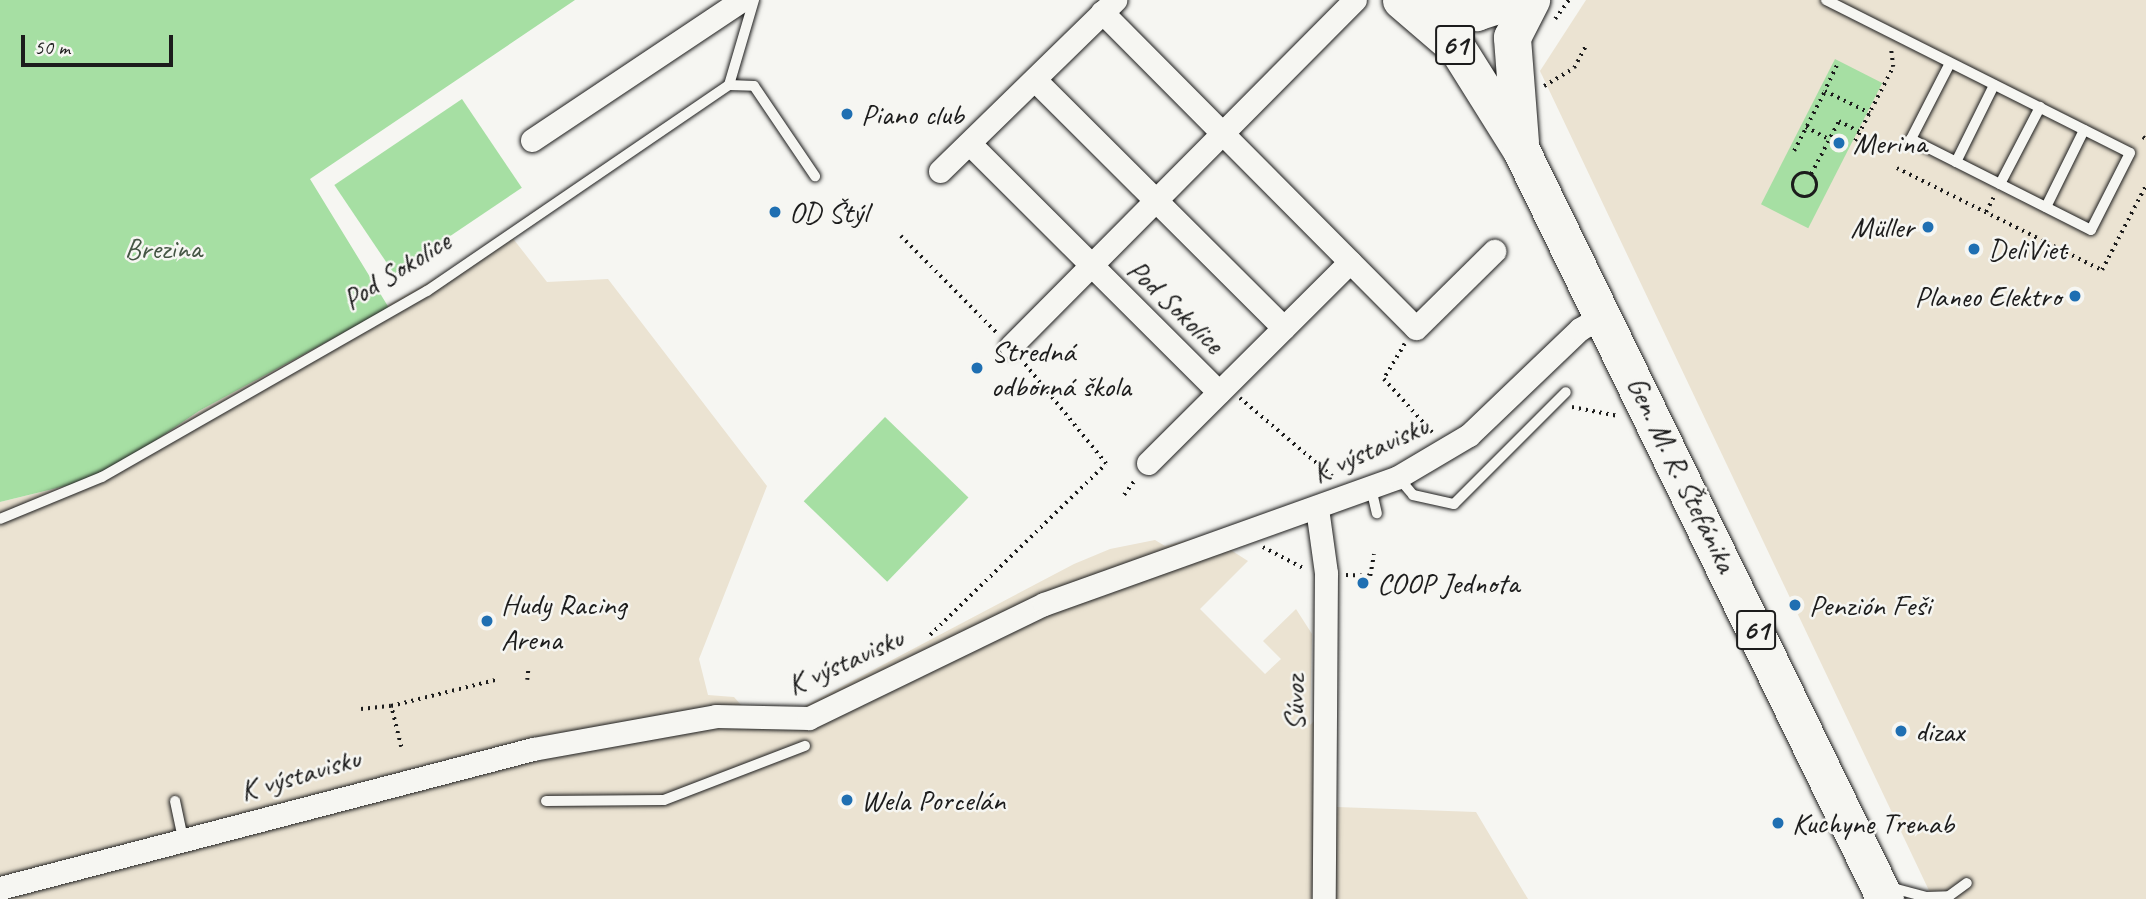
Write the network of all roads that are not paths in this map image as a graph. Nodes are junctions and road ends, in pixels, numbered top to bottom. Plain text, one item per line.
1 (741, 0) edge
2 (754, 0) edge
3 (1355, 0) edge
4 (1401, 0) edge
5 (1512, 0) edge
6 (1531, 0) edge
7 (1826, 0) edge
8 (1438, 2) edge
9 (1108, 6) edge
10 (1950, 63) junction
11 (1035, 80) junction
12 (729, 85) junction
13 (1994, 85) junction
14 (1515, 101) junction
15 (2040, 107) junction
16 (2084, 130) junction
17 (1222, 133) junction
18 (532, 140) dead end
19 (971, 145) junction
20 (1956, 162) junction
21 (940, 171) dead end
22 (815, 176) dead end
23 (2000, 184) junction
24 (1157, 197) junction
25 (2046, 207) junction
26 (1494, 251) dead end
27 (1350, 262) junction
28 (1089, 264) junction
29 (1604, 315) junction
30 (1284, 328) junction
31 (1011, 346) road end
32 (1223, 389) junction
33 (1566, 392) dead end
34 (1148, 463) dead end
35 (1398, 477) junction
36 (1371, 488) junction
37 (1317, 508) junction
38 (1377, 513) dead end
39 (0, 519) edge
40 (804, 746) dead end
41 (175, 801) dead end
42 (546, 801) dead end
43 (183, 838) junction
44 (1967, 883) dead end
45 (0, 888) edge
46 (1881, 890) edge
47 (1949, 898) edge
48 (1324, 899) edge

1 - 18 street
2 - 12 lane
3 - 17 street, Pod Sokolice
4 - 14 main road, 61
5 - 8 main road, 61
5 - 14 main road, 61
6 - 14 main road, 61
7 - 10 lane
8 - 14 main road, 61
9 - 11 street
9 - 17 street
10 - 13 lane
10 - 20 lane
11 - 19 street
11 - 24 street, Pod Sokolice
12 - 22 lane
12 - 39 lane, Pod Sokolice
13 - 15 lane
13 - 20 lane
14 - 29 main road, 61
15 - 16 lane
15 - 23 lane
16 - 25 lane
16 - 25 lane
17 - 24 street, Pod Sokolice
17 - 27 street
19 - 21 street
19 - 28 street, Pod Sokolice
20 - 23 lane
23 - 25 lane
24 - 28 street, Pod Sokolice
24 - 30 street, Pod Sokolice
26 - 27 street
27 - 30 street, Pod Sokolice
28 - 31 street, Pod Sokolice
28 - 32 street, Pod Sokolice
29 - 35 street, K výstavisku
29 - 46 main road, Gen. M. R. Štefánika / 61
30 - 32 street, Pod Sokolice
32 - 34 street, Pod Sokolice
33 - 35 lane
35 - 36 street, K výstavisku
36 - 37 street, K výstavisku
36 - 38 lane
37 - 43 street, K výstavisku
37 - 48 street, Súvoz
40 - 42 lane
41 - 43 lane
43 - 45 street, K výstavisku
44 - 47 lane
46 - 47 lane

